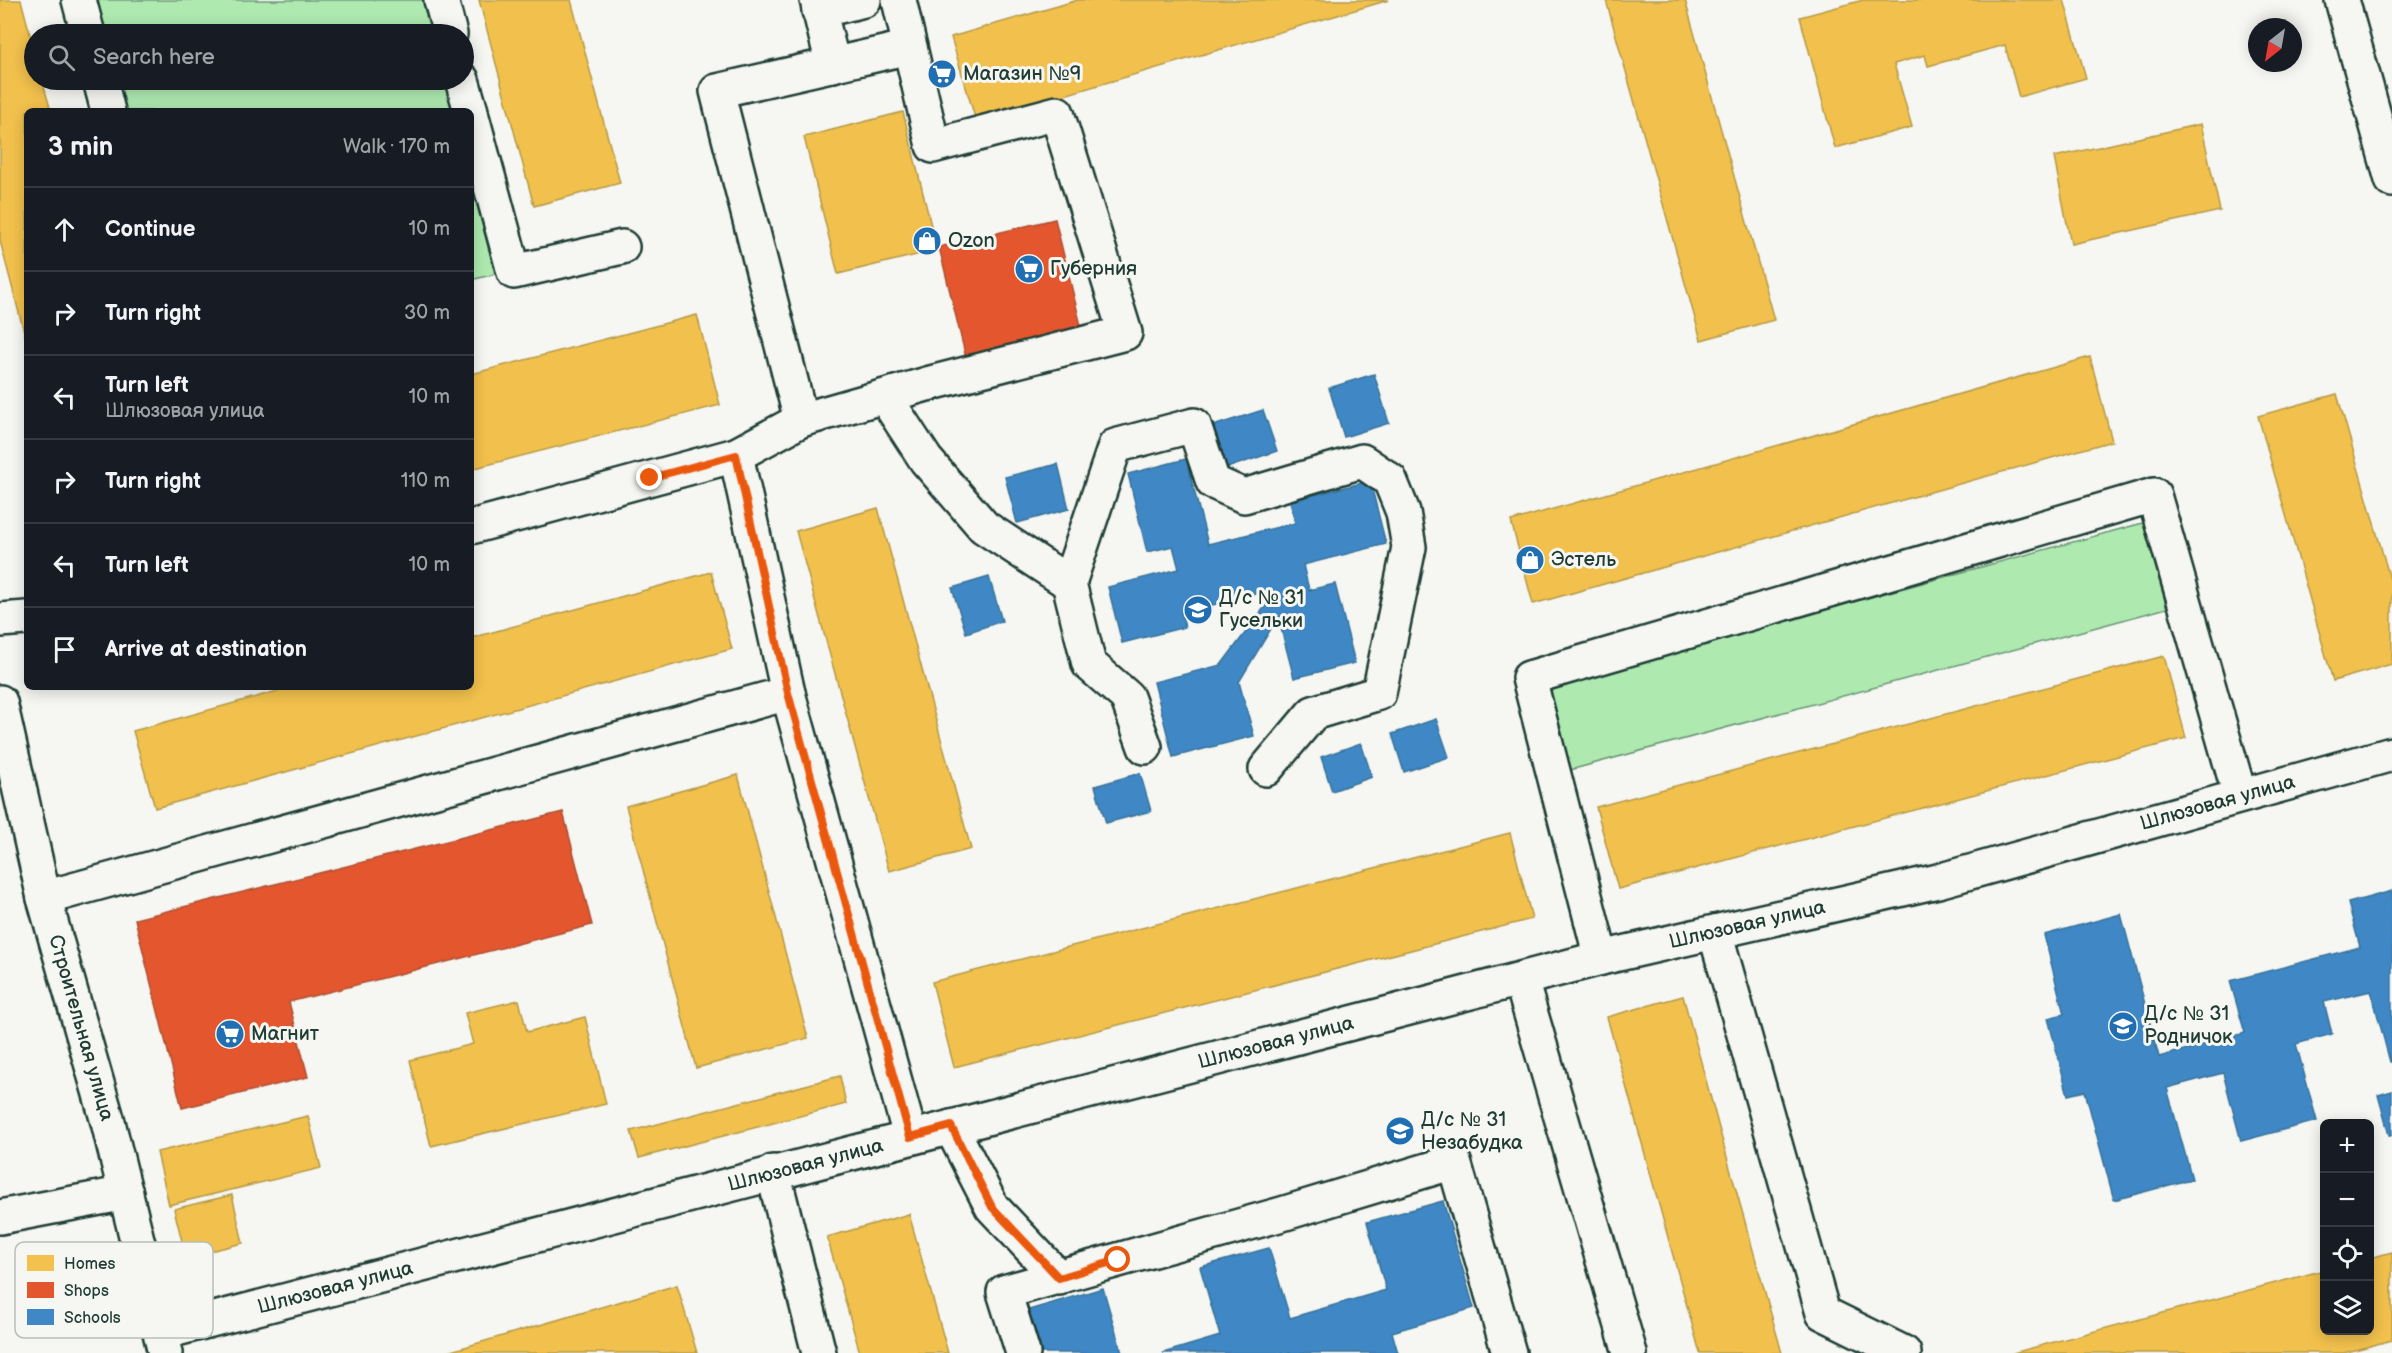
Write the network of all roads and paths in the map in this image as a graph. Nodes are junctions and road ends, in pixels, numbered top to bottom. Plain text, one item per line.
1 (79, 0) edge
2 (441, 0) edge
3 (864, 0) edge
4 (899, 0) edge
5 (2342, 0) edge
6 (818, 5) edge
7 (85, 24) edge
8 (447, 24) edge
9 (910, 47) junction
10 (833, 65) junction
11 (103, 90) edge
12 (465, 90) edge
13 (107, 108) edge
14 (470, 108) edge
15 (474, 123) edge
16 (2392, 180) edge
17 (622, 247) dead end
18 (885, 397) junction
19 (801, 420) junction
20 (736, 455) junction
21 (474, 526) edge
22 (1069, 583) junction
23 (24, 618) edge
24 (0, 620) edge
25 (788, 693) junction
26 (0, 702) edge
27 (1145, 747) dead end
28 (2392, 754) edge
29 (1266, 769) dead end
30 (2240, 796) junction
31 (45, 898) junction
32 (1714, 932) junction
33 (1601, 958) junction
34 (1521, 980) junction
35 (951, 1126) junction
36 (910, 1137) junction
37 (773, 1172) junction
38 (126, 1193) junction
39 (0, 1217) edge
40 (138, 1242) edge
41 (1059, 1278) junction
42 (213, 1329) edge
43 (181, 1338) edge
44 (163, 1343) edge
45 (819, 1353) edge
46 (1023, 1353) edge
47 (1509, 1353) edge
48 (1630, 1353) edge
49 (1904, 1353) edge

1 - 7 street
2 - 8 street
3 - 6 street
4 - 9 street
5 - 16 street
6 - 10 street
9 - 10 street
9 - 18 street
10 - 19 street
11 - 13 street
12 - 14 street
15 - 17 street
18 - 19 street
18 - 22 street
19 - 20 street
20 - 21 street
20 - 25 street
22 - 27 street
22 - 29 street
23 - 24 street
25 - 31 street
25 - 36 street
26 - 31 street, Строительная улица
28 - 30 street, Шлюзовая улица
30 - 32 street, Шлюзовая улица
30 - 33 street
31 - 38 street, Строительная улица
32 - 33 street, Шлюзовая улица
32 - 49 street
33 - 34 street, Шлюзовая улица
34 - 35 street, Шлюзовая улица
34 - 48 street
35 - 36 street, Шлюзовая улица
35 - 41 street
36 - 37 street, Шлюзовая улица
37 - 42 street, Шлюзовая улица
37 - 45 street
38 - 39 street
38 - 40 street, Строительная улица
41 - 46 street
41 - 47 street
43 - 44 street, Шлюзовая улица

